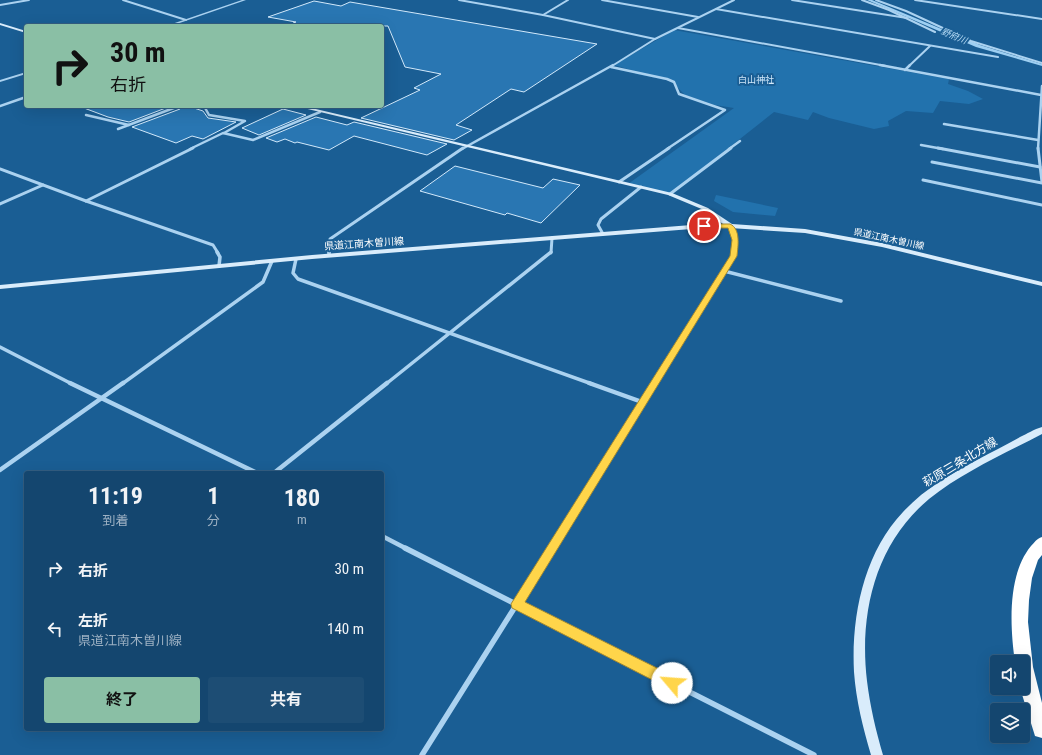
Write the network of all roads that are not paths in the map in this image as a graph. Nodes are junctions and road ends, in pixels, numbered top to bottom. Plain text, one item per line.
1 (29, 0) edge
2 (123, 0) edge
3 (245, 0) edge
4 (459, 0) edge
5 (568, 0) edge
6 (602, 0) edge
7 (733, 0) edge
8 (792, 0) edge
9 (862, 0) edge
10 (876, 0) edge
11 (915, 0) edge
12 (0, 5) edge
13 (715, 9) junction
14 (543, 15) junction
15 (699, 17) junction
16 (907, 18) junction
17 (1042, 19) edge
18 (186, 20) junction
19 (0, 24) edge
20 (174, 24) edge
21 (678, 28) junction
22 (24, 31) edge
23 (935, 32) dead end
24 (655, 39) junction
25 (930, 46) junction
26 (998, 57) dead end
27 (1042, 62) edge
28 (611, 67) junction
29 (905, 70) junction
30 (24, 74) edge
31 (0, 81) edge
32 (1042, 86) edge
33 (1041, 95) junction
34 (24, 97) edge
35 (0, 106) edge
36 (174, 108) edge
37 (205, 108) edge
38 (305, 108) edge
39 (320, 112) junction
40 (86, 115) dead end
41 (944, 124) dead end
42 (130, 125) junction
43 (118, 129) dead end
44 (223, 133) junction
45 (1038, 140) junction
46 (740, 141) dead end
47 (921, 145) dead end
48 (465, 147) junction
49 (932, 162) dead end
50 (1040, 162) edge
51 (1040, 167) junction
52 (0, 169) edge
53 (923, 180) dead end
54 (619, 182) junction
55 (1042, 183) edge
56 (44, 185) junction
57 (641, 187) junction
58 (670, 194) junction
59 (86, 201) junction
60 (0, 204) edge
61 (1042, 205) edge
62 (730, 226) junction
63 (603, 234) junction
64 (552, 238) junction
65 (329, 255) junction
66 (296, 259) junction
67 (272, 261) junction
68 (219, 266) junction
69 (724, 271) junction
70 (1042, 284) edge
71 (0, 287) edge
72 (841, 301) dead end
73 (450, 332) junction
74 (0, 347) edge
75 (101, 400) junction
76 (642, 402) junction
77 (1042, 430) edge
78 (0, 470) edge
79 (253, 471) edge
80 (276, 471) edge
81 (384, 537) edge
82 (1042, 543) edge
83 (517, 604) junction
84 (1042, 729) edge
85 (422, 755) edge
86 (814, 755) edge
87 (877, 755) edge

1 - 12 street
2 - 18 street
3 - 18 street
4 - 14 street
5 - 14 street
6 - 15 street
7 - 13 street
8 - 16 street
9 - 16 street
10 - 27 street
11 - 17 street
13 - 15 street
13 - 25 street
14 - 24 street
15 - 21 street
16 - 23 street
18 - 20 street
19 - 22 main road
21 - 24 street
21 - 29 street
24 - 28 street
25 - 26 street
25 - 29 street
28 - 48 street
28 - 54 street
29 - 33 street
30 - 31 street
32 - 33 street
33 - 45 street
34 - 35 street
36 - 42 street
37 - 44 street
38 - 39 main road
39 - 44 street
39 - 48 main road
40 - 42 street
41 - 45 street
42 - 43 street
44 - 59 street
45 - 50 street
46 - 58 street
47 - 51 street
48 - 54 main road
48 - 65 street
49 - 55 street
50 - 51 street
51 - 55 street
52 - 56 street
53 - 61 street
54 - 57 main road
56 - 59 street
56 - 60 street
57 - 58 main road
57 - 63 street
58 - 62 main road
59 - 68 street
62 - 63 main road, 県道江南木曽川線
62 - 69 street
62 - 70 main road, 県道江南木曽川線
63 - 64 main road, 県道江南木曽川線
64 - 65 main road, 県道江南木曽川線
64 - 73 street
65 - 66 main road, 県道江南木曽川線
66 - 67 main road, 県道江南木曽川線
66 - 73 street
67 - 68 main road, 県道江南木曽川線
67 - 75 street
68 - 71 main road, 県道江南木曽川線
69 - 72 street
69 - 76 street
73 - 76 street
73 - 80 street
74 - 75 street
75 - 78 street
75 - 79 street
76 - 83 street
77 - 87 main road, 萩原三条北方線
81 - 83 street
82 - 84 highway
83 - 85 street
83 - 86 street

